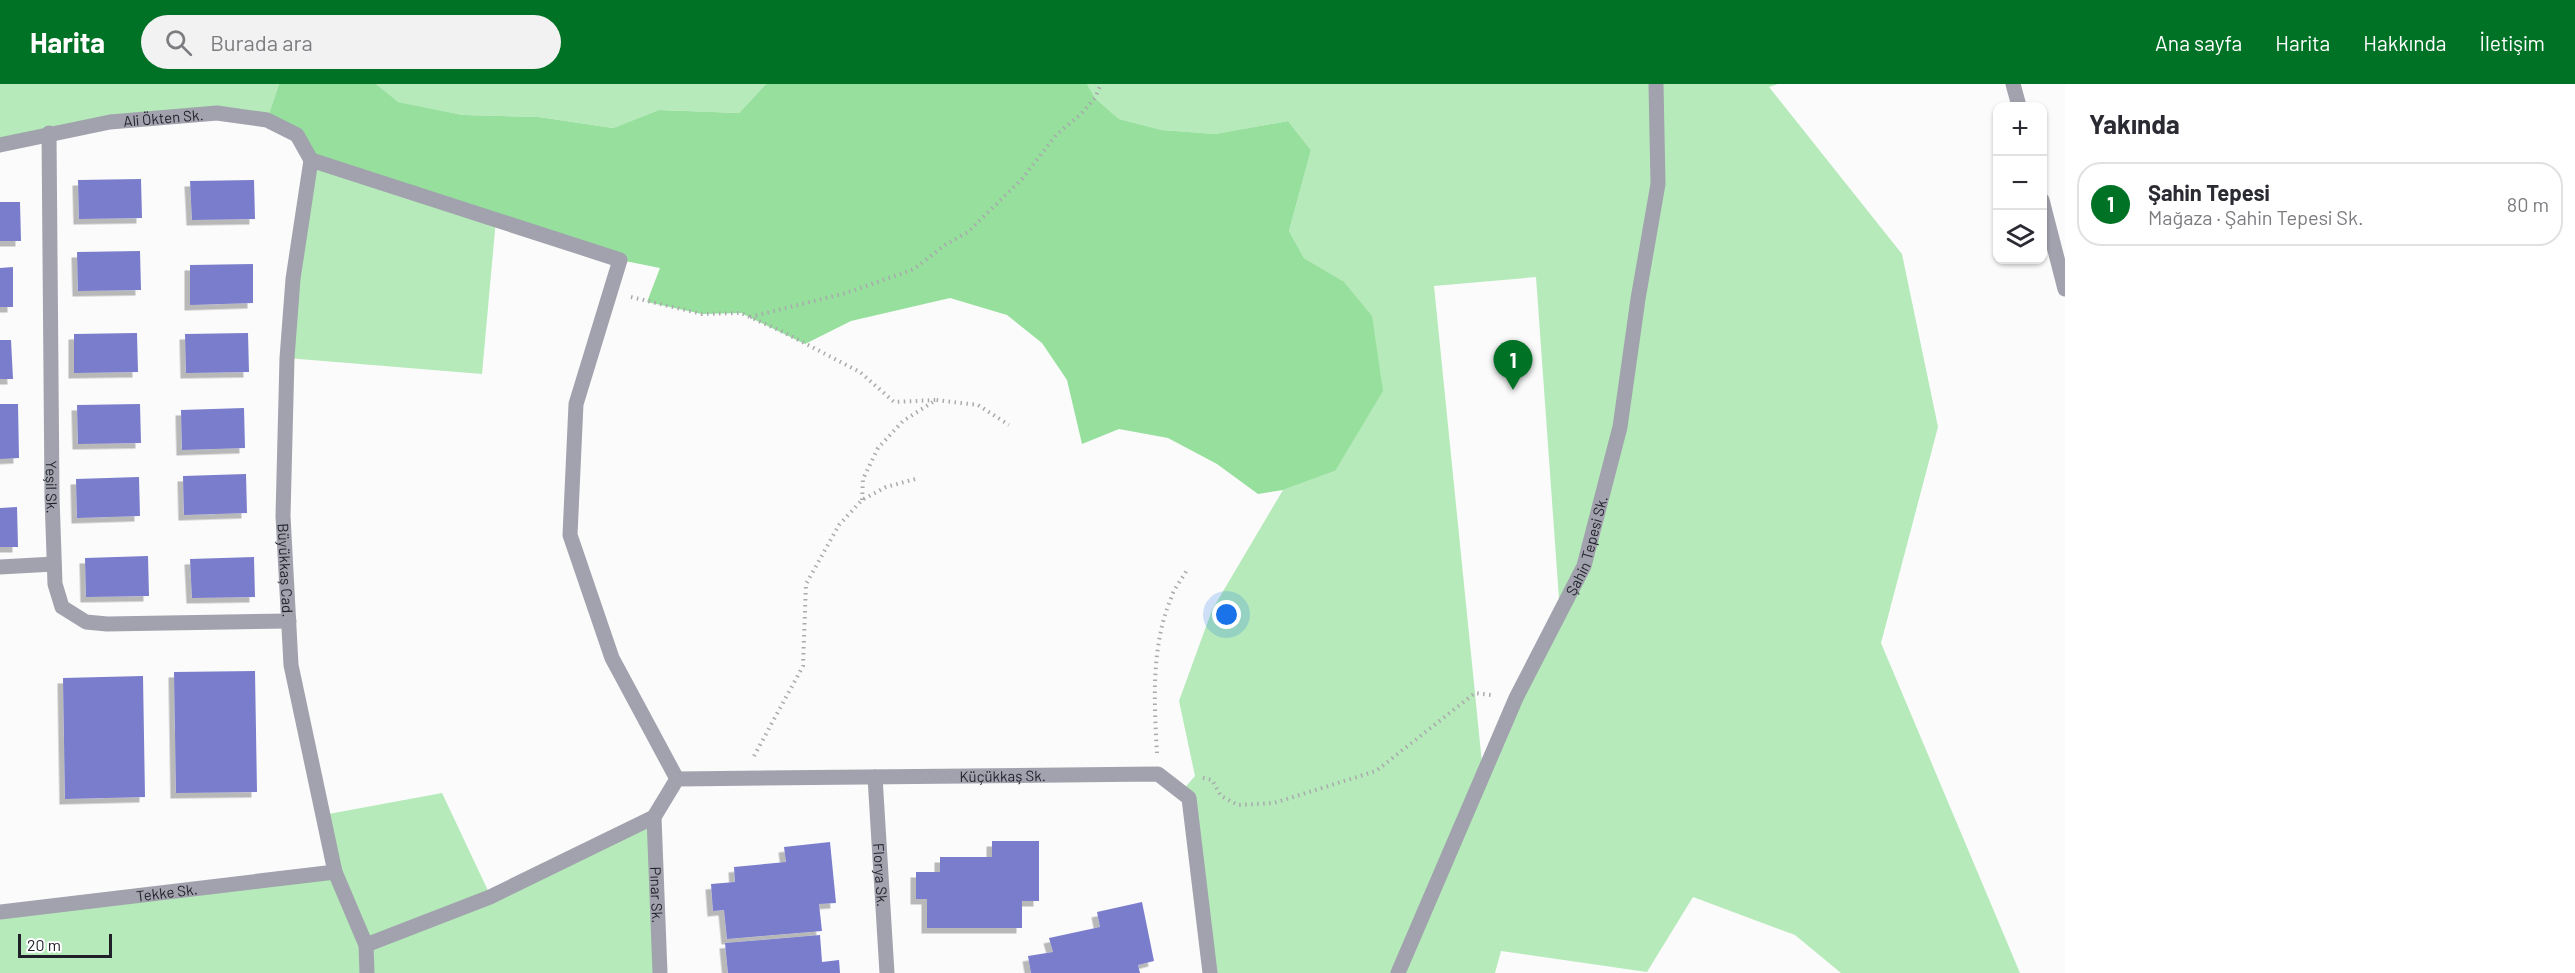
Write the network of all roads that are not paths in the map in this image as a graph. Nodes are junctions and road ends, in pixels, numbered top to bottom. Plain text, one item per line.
1 (1656, 84) edge
2 (2013, 84) edge
3 (2018, 102) edge
4 (49, 133) junction
5 (0, 145) edge
6 (311, 160) junction
7 (2045, 210) edge
8 (2065, 289) edge
9 (54, 564) junction
10 (0, 567) edge
11 (289, 621) junction
12 (875, 777) junction
13 (677, 779) junction
14 (654, 817) junction
15 (335, 872) junction
16 (0, 912) edge
17 (366, 945) junction
18 (367, 973) edge
19 (660, 973) edge
20 (887, 973) edge
21 (1209, 973) edge
22 (1398, 973) edge

1 - 22 street, Şahin Tepesi Sk.
2 - 3 street
4 - 5 street, Ali Ökten Sk.
4 - 6 street, Ali Ökten Sk.
4 - 9 street, Yeşil Sk.
6 - 11 street, Büyükkaş Cad.
6 - 13 street
7 - 8 street
9 - 10 street
9 - 11 street, Yeşil Sk.
11 - 15 street, Büyükkaş Cad.
12 - 13 street, Küçükkaş Sk.
12 - 20 street, Florya Sk.
12 - 21 street, Küçükkaş Sk.
13 - 14 street
14 - 17 street
14 - 19 street, Pınar Sk.
15 - 16 street, Tekke Sk.
15 - 17 street, Büyükkaş Cad.
17 - 18 street, Büyükkaş Cad.

